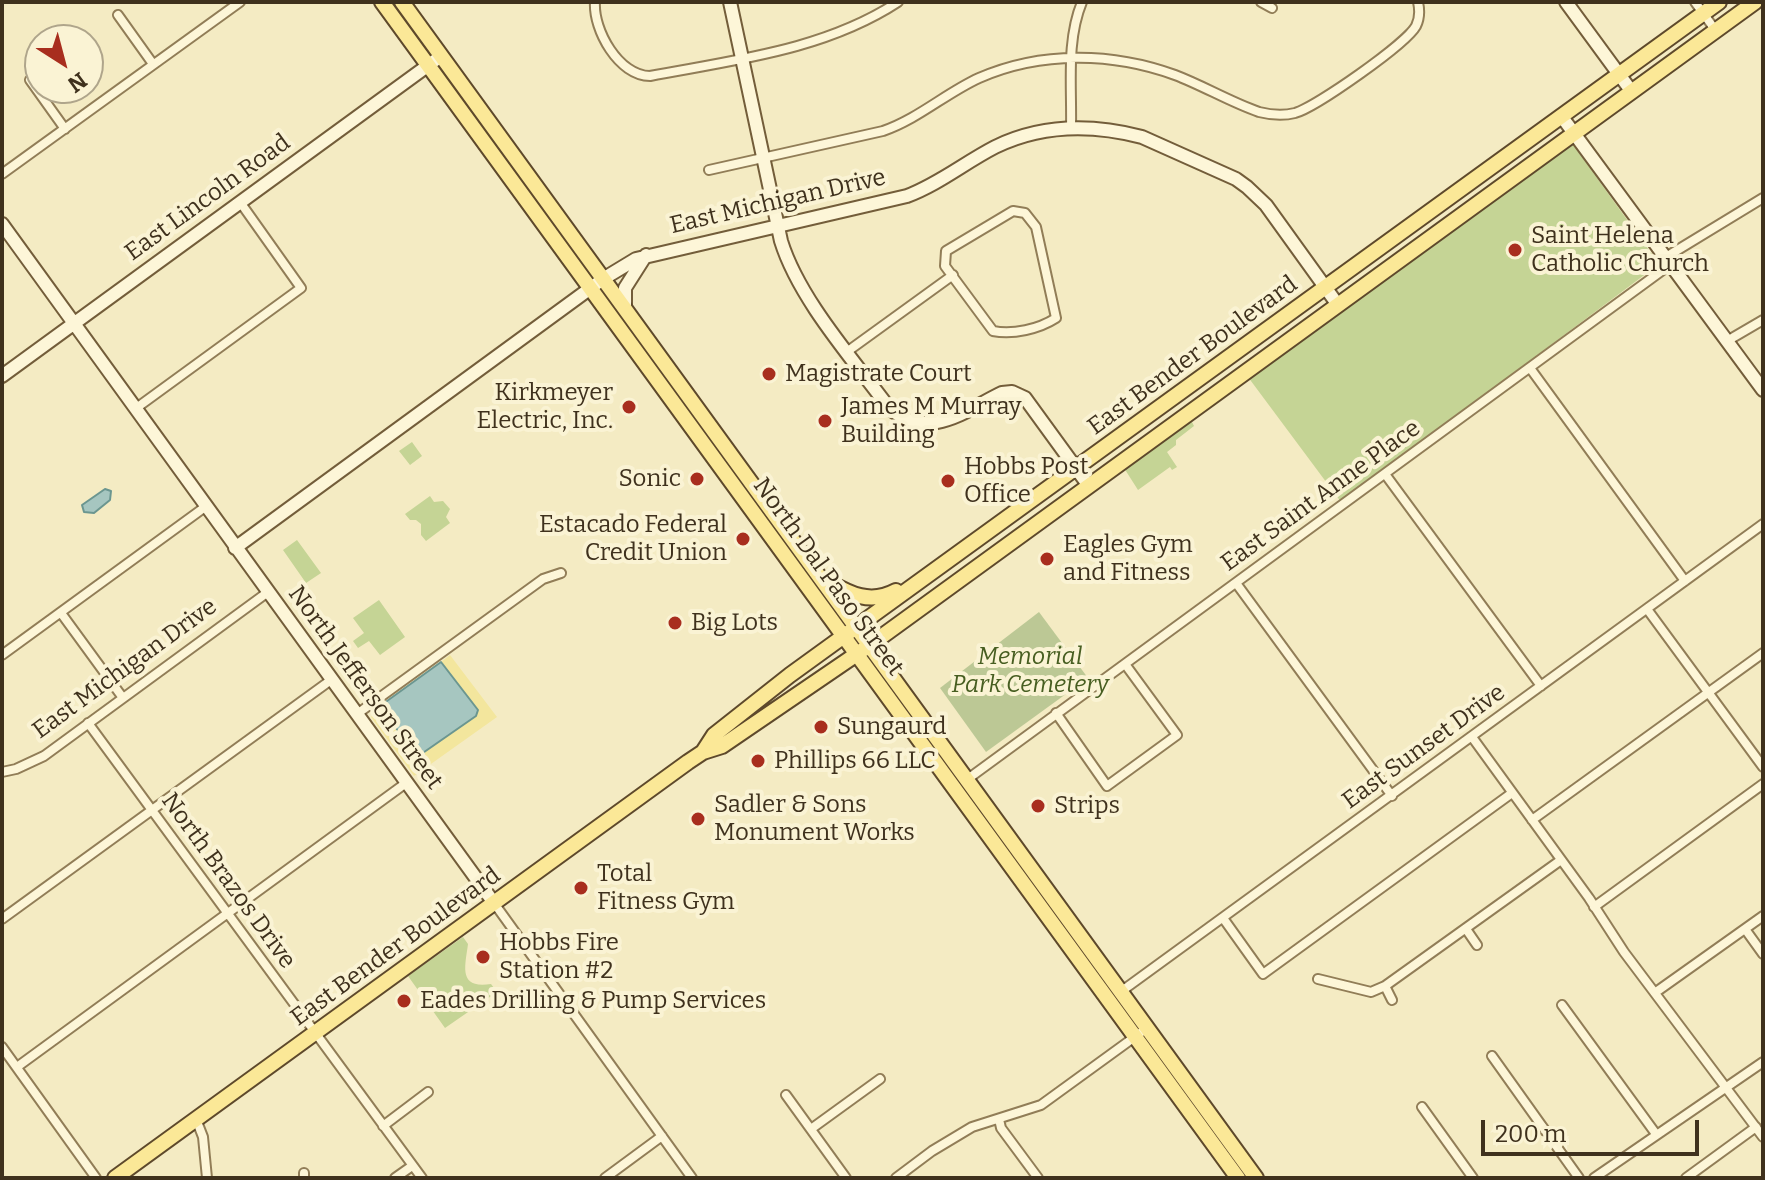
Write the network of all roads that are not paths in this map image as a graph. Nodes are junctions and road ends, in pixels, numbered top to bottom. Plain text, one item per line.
1 (240, 2) edge
2 (382, 2) edge
3 (402, 2) edge
4 (595, 2) edge
5 (730, 2) edge
6 (898, 2) edge
7 (1082, 2) edge
8 (1261, 2) edge
9 (1418, 2) edge
10 (1566, 2) edge
11 (1719, 2) edge
12 (1755, 2) edge
13 (1272, 8) dead end
14 (1699, 8) edge
15 (118, 15) dead end
16 (1716, 31) junction
17 (441, 56) junction
18 (1072, 57) junction
19 (742, 58) junction
20 (153, 64) junction
21 (428, 65) junction
22 (1619, 75) junction
23 (1632, 92) junction
24 (47, 104) edge
25 (1562, 117) junction
26 (1071, 127) junction
27 (65, 129) junction
28 (1575, 134) junction
29 (764, 156) junction
30 (709, 170) dead end
31 (2, 174) edge
32 (1763, 198) edge
33 (240, 202) junction
34 (2, 224) edge
35 (777, 226) junction
36 (646, 255) junction
37 (1669, 260) junction
38 (953, 275) junction
39 (603, 279) junction
40 (1325, 287) junction
41 (591, 289) junction
42 (1338, 305) junction
43 (625, 309) junction
44 (1763, 320) edge
45 (73, 324) junction
46 (1727, 341) junction
47 (848, 351) junction
48 (1530, 368) junction
49 (2, 376) edge
50 (1763, 390) edge
51 (135, 409) junction
52 (1076, 468) junction
53 (1385, 474) junction
54 (1089, 486) junction
55 (205, 507) junction
56 (1763, 524) edge
57 (235, 548) junction
58 (960, 551) junction
59 (969, 572) junction
60 (561, 573) dead end
61 (821, 578) junction
62 (1685, 581) junction
63 (1236, 583) junction
64 (912, 586) junction
65 (268, 592) junction
66 (1647, 609) junction
67 (61, 613) junction
68 (850, 632) junction
69 (870, 645) junction
70 (1763, 653) edge
71 (857, 654) junction
72 (2, 655) edge
73 (1125, 664) junction
74 (331, 680) junction
75 (1541, 686) junction
76 (1709, 692) junction
77 (123, 698) junction
78 (1056, 713) junction
79 (357, 714) junction
80 (88, 723) junction
81 (1472, 737) junction
82 (703, 752) junction
83 (1763, 767) edge
84 (2, 772) edge
85 (406, 783) junction
86 (961, 784) junction
87 (1763, 784) edge
88 (1512, 793) junction
89 (1392, 796) junction
90 (152, 810) junction
91 (1532, 820) junction
92 (1561, 860) junction
93 (494, 903) junction
94 (1594, 907) junction
95 (227, 914) junction
96 (1763, 916) edge
97 (1223, 918) junction
98 (2, 919) edge
99 (1466, 929) junction
100 (1745, 929) junction
101 (1477, 945) dead end
102 (1763, 954) edge
103 (1318, 979) dead end
104 (1385, 986) junction
105 (1656, 992) junction
106 (1115, 996) junction
107 (1392, 1000) dead end
108 (1562, 1005) dead end
109 (315, 1032) junction
110 (1141, 1032) junction
111 (2, 1047) edge
112 (1492, 1056) dead end
113 (1763, 1062) edge
114 (17, 1067) junction
115 (880, 1079) dead end
116 (1727, 1088) junction
117 (428, 1092) dead end
118 (786, 1095) dead end
119 (1422, 1107) dead end
120 (196, 1119) junction
121 (999, 1119) junction
122 (383, 1126) junction
123 (1756, 1127) junction
124 (811, 1129) junction
125 (1656, 1134) junction
126 (662, 1136) junction
127 (1763, 1137) edge
128 (412, 1166) junction
129 (96, 1178) edge
130 (115, 1178) edge
131 (207, 1178) edge
132 (395, 1178) edge
133 (422, 1178) edge
134 (605, 1178) edge
135 (692, 1178) edge
136 (846, 1178) edge
137 (896, 1178) edge
138 (1038, 1178) edge
139 (1238, 1178) edge
140 (1256, 1178) edge
141 (1473, 1178) edge
142 (1579, 1178) edge
143 (1594, 1178) edge
144 (1686, 1178) edge

1 - 20 street
2 - 21 main road, North Dal Paso Street
3 - 17 main road, North Dal Paso Street
4 - 19 street
5 - 19 street
6 - 19 street
7 - 18 street
8 - 13 street
9 - 18 street
10 - 22 street
11 - 14 main road, East Bender Boulevard
12 - 16 main road, East Bender Boulevard
14 - 16 street
14 - 22 main road, East Bender Boulevard
15 - 20 street
16 - 23 main road, East Bender Boulevard
17 - 21 street, East Lincoln Road
17 - 39 main road, North Dal Paso Street
18 - 26 street
18 - 29 street
19 - 29 street
20 - 27 street
21 - 33 street, East Lincoln Road
21 - 41 main road, North Dal Paso Street
22 - 23 street
22 - 25 main road, East Bender Boulevard
23 - 28 main road, East Bender Boulevard
24 - 27 street
25 - 28 street
25 - 40 main road, East Bender Boulevard
26 - 35 street, East Michigan Drive
26 - 40 street, East Michigan Drive
27 - 31 street
28 - 37 street
28 - 42 main road, East Bender Boulevard
29 - 30 street
29 - 35 street
32 - 37 street, East Saint Anne Place
33 - 45 street, East Lincoln Road
33 - 51 street
34 - 45 street, North Jefferson Street
35 - 36 street, East Michigan Drive
35 - 47 street
36 - 39 street, East Michigan Drive
36 - 43 street
37 - 46 street
37 - 48 street, East Saint Anne Place
38 - 38 street
38 - 47 street
39 - 41 street, East Michigan Drive
39 - 43 main road, North Dal Paso Street
40 - 42 street, East Michigan Drive
40 - 52 main road, East Bender Boulevard
41 - 57 street, East Michigan Drive
41 - 68 main road, North Dal Paso Street
42 - 54 main road, East Bender Boulevard
43 - 61 main road, North Dal Paso Street
44 - 46 street
45 - 49 street, East Lincoln Road
45 - 51 street, North Jefferson Street
46 - 50 street
47 - 52 street
48 - 53 street, East Saint Anne Place
48 - 62 street
51 - 55 street, North Jefferson Street
52 - 54 street
52 - 58 main road, East Bender Boulevard
53 - 63 street, East Saint Anne Place
53 - 75 street
54 - 59 main road, East Bender Boulevard
55 - 57 street, North Jefferson Street
55 - 67 street
56 - 62 street, East Sunset Drive
57 - 65 street, North Jefferson Street
58 - 59 main road
58 - 64 main road, East Bender Boulevard
59 - 69 main road, East Bender Boulevard
60 - 79 street
61 - 64 main road
61 - 68 main road, North Dal Paso Street
62 - 66 street, East Sunset Drive
63 - 73 street, East Saint Anne Place
63 - 89 street
64 - 68 main road, East Bender Boulevard
65 - 74 street, North Jefferson Street
65 - 77 street, East Michigan Drive
66 - 75 street, East Sunset Drive
66 - 76 street
67 - 72 street
67 - 77 street
68 - 69 main road, North Dal Paso Street
68 - 71 main road, North Dal Paso Street
68 - 82 main road, East Bender Boulevard
69 - 71 main road, East Bender Boulevard
69 - 86 main road, North Dal Paso Street
70 - 76 street
71 - 82 main road, East Bender Boulevard
71 - 86 main road, North Dal Paso Street
73 - 78 street, East Saint Anne Place
73 - 78 street
74 - 79 street, North Jefferson Street
74 - 90 street
75 - 81 street, East Sunset Drive
76 - 83 street
76 - 91 street
77 - 80 street, East Michigan Drive
78 - 86 street, East Saint Anne Place
79 - 85 street, North Jefferson Street
80 - 84 street, East Michigan Drive
80 - 90 street, North Brazos Drive
81 - 88 street
81 - 89 street, East Sunset Drive
82 - 93 main road, East Bender Boulevard
85 - 93 street, North Jefferson Street
85 - 95 street
86 - 106 main road, North Dal Paso Street
87 - 94 street
88 - 91 street
88 - 97 street
89 - 97 street, East Sunset Drive
90 - 95 street, North Brazos Drive
90 - 98 street
91 - 92 street
92 - 94 street
92 - 99 street
93 - 109 main road, East Bender Boulevard
93 - 126 street, North Jefferson Street
94 - 105 street
95 - 109 street, North Brazos Drive
95 - 114 street
96 - 100 street
97 - 106 street, East Sunset Drive
99 - 101 street
99 - 104 street
100 - 102 street
100 - 105 street
103 - 104 street
104 - 107 street
105 - 116 street
106 - 110 main road, North Dal Paso Street
108 - 125 street
109 - 120 main road, East Bender Boulevard
109 - 122 street, North Brazos Drive
110 - 121 street
110 - 139 main road, North Dal Paso Street
110 - 140 main road, North Dal Paso Street
111 - 114 street
112 - 142 street
113 - 116 street
114 - 129 street
115 - 124 street
116 - 123 street
116 - 125 street
117 - 122 street
118 - 124 street
119 - 141 street
120 - 130 main road, East Bender Boulevard
120 - 131 street
121 - 137 street
121 - 138 street
122 - 128 street, North Brazos Drive
123 - 127 street
123 - 144 street
124 - 136 street
125 - 143 street
126 - 134 street
126 - 135 street, North Jefferson Street
128 - 132 street
128 - 133 street, North Brazos Drive

